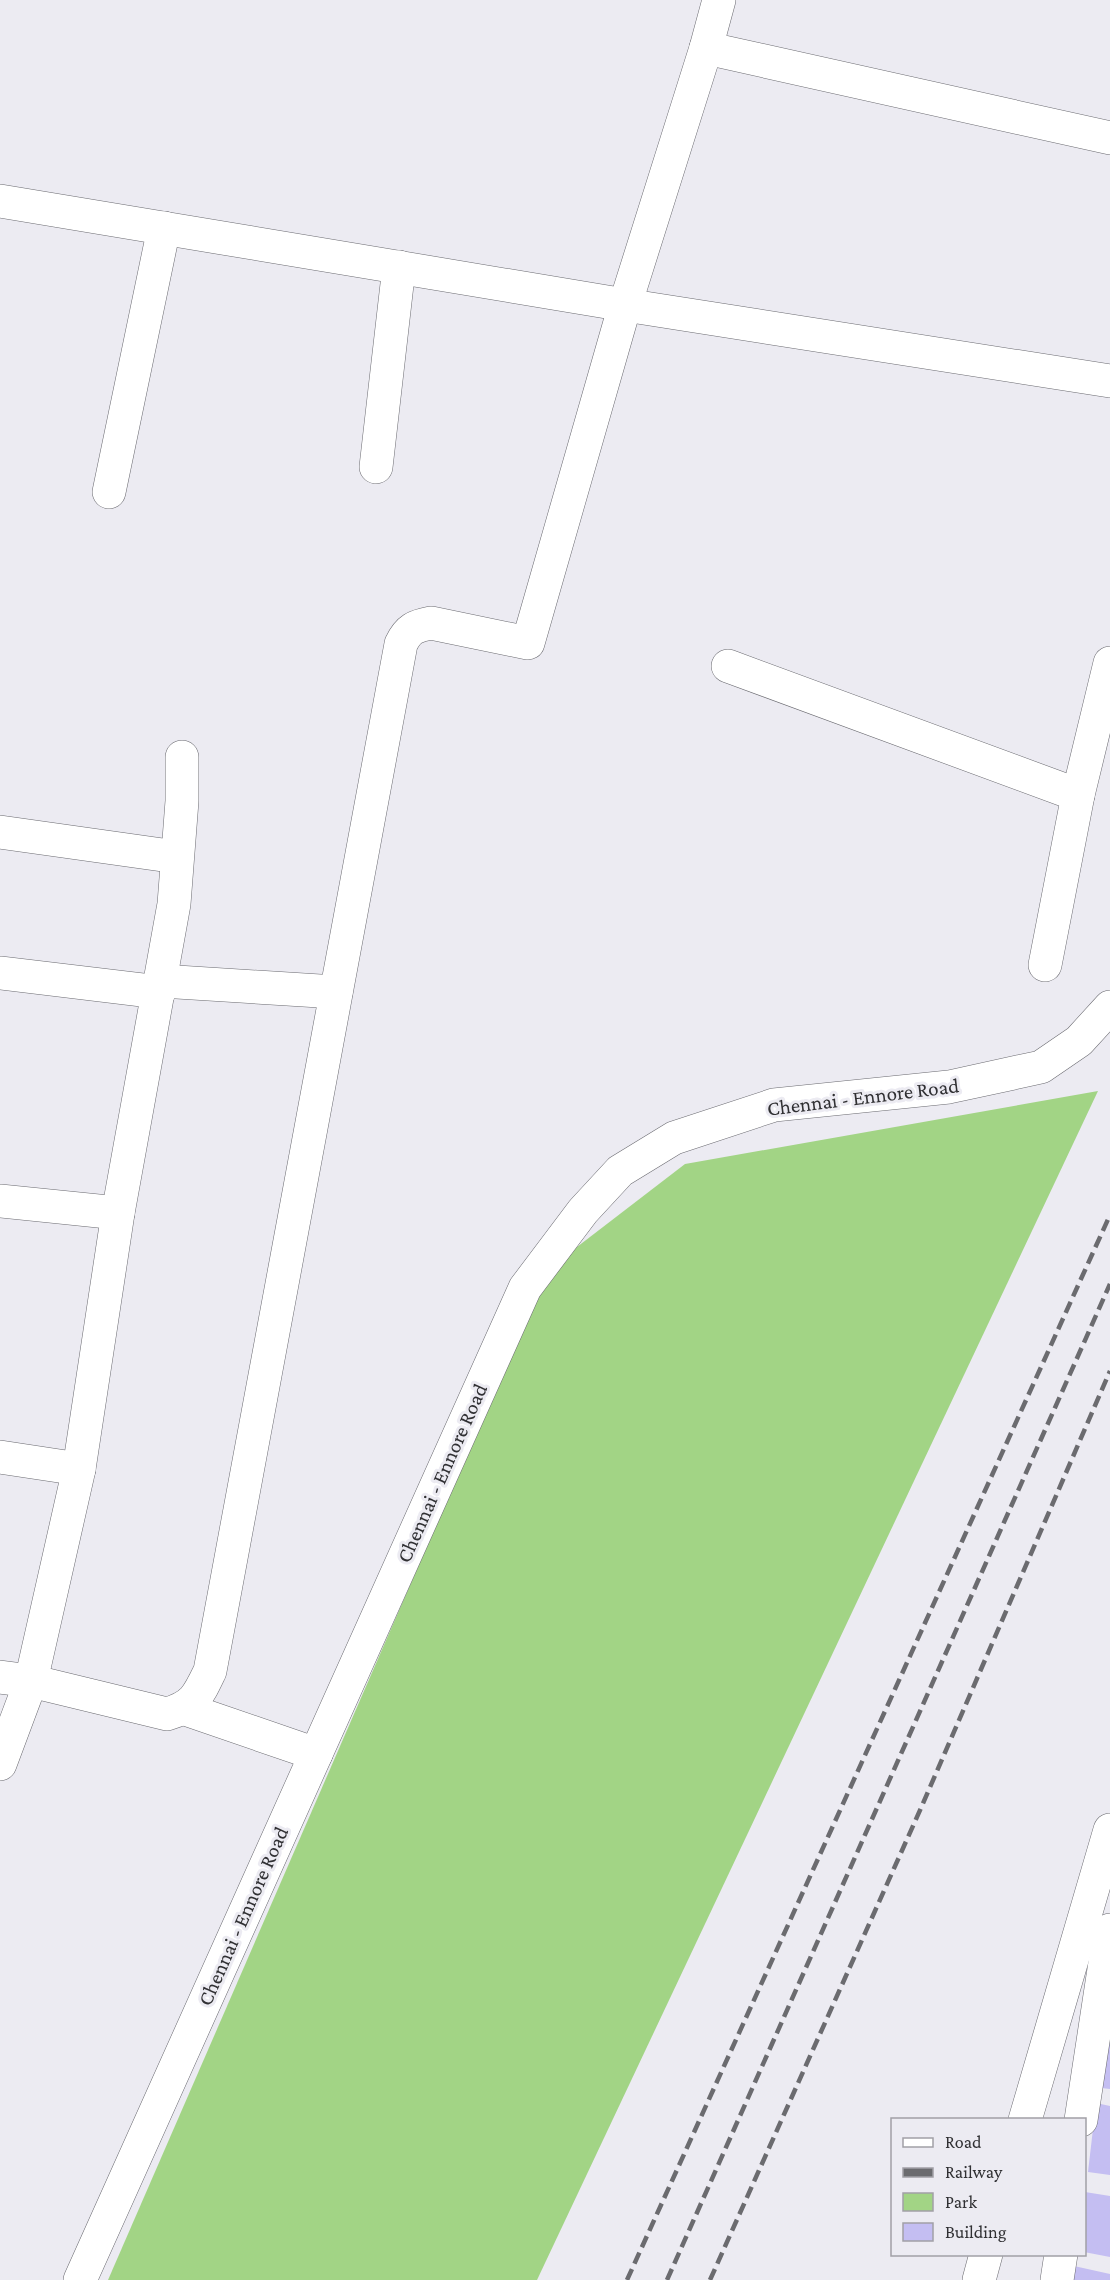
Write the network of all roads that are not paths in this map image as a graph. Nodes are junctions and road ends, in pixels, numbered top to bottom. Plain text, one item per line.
1 (719, 0) edge
2 (706, 48) junction
3 (1110, 138) edge
4 (0, 201) edge
5 (164, 228) junction
6 (399, 267) junction
7 (625, 304) junction
8 (1110, 381) edge
9 (376, 467) dead end
10 (109, 492) dead end
11 (1110, 663) edge
12 (728, 666) dead end
13 (182, 757) dead end
14 (1078, 795) junction
15 (0, 832) edge
16 (177, 857) junction
17 (1045, 965) dead end
18 (0, 973) edge
19 (160, 986) junction
20 (336, 992) junction
21 (1110, 1007) edge
22 (0, 1201) edge
23 (118, 1214) junction
24 (0, 1457) edge
25 (79, 1469) junction
26 (15, 1679) edge
27 (185, 1709) junction
28 (2, 1752) edge
29 (316, 1754) junction
30 (1110, 1830) edge
31 (1102, 1916) edge
32 (1026, 2118) edge
33 (1082, 2118) edge
34 (985, 2256) edge
35 (1061, 2256) edge
36 (80, 2280) edge
37 (979, 2280) edge
38 (1057, 2280) edge

1 - 2 street
2 - 3 street
2 - 7 street
4 - 5 street
5 - 6 street
5 - 10 street
6 - 7 street
6 - 9 street
7 - 8 street
7 - 20 street
11 - 14 street
12 - 14 street
13 - 16 street
14 - 17 street
15 - 16 street
16 - 19 street
18 - 19 street
19 - 20 street
19 - 23 street
20 - 27 street
21 - 29 street, Chennai - Ennore Road
22 - 23 street
23 - 25 street
24 - 25 street
25 - 26 street
26 - 27 street
26 - 28 street
27 - 29 street
29 - 36 street, Chennai - Ennore Road
30 - 31 street
31 - 32 street
31 - 33 street
34 - 37 street
35 - 38 street

